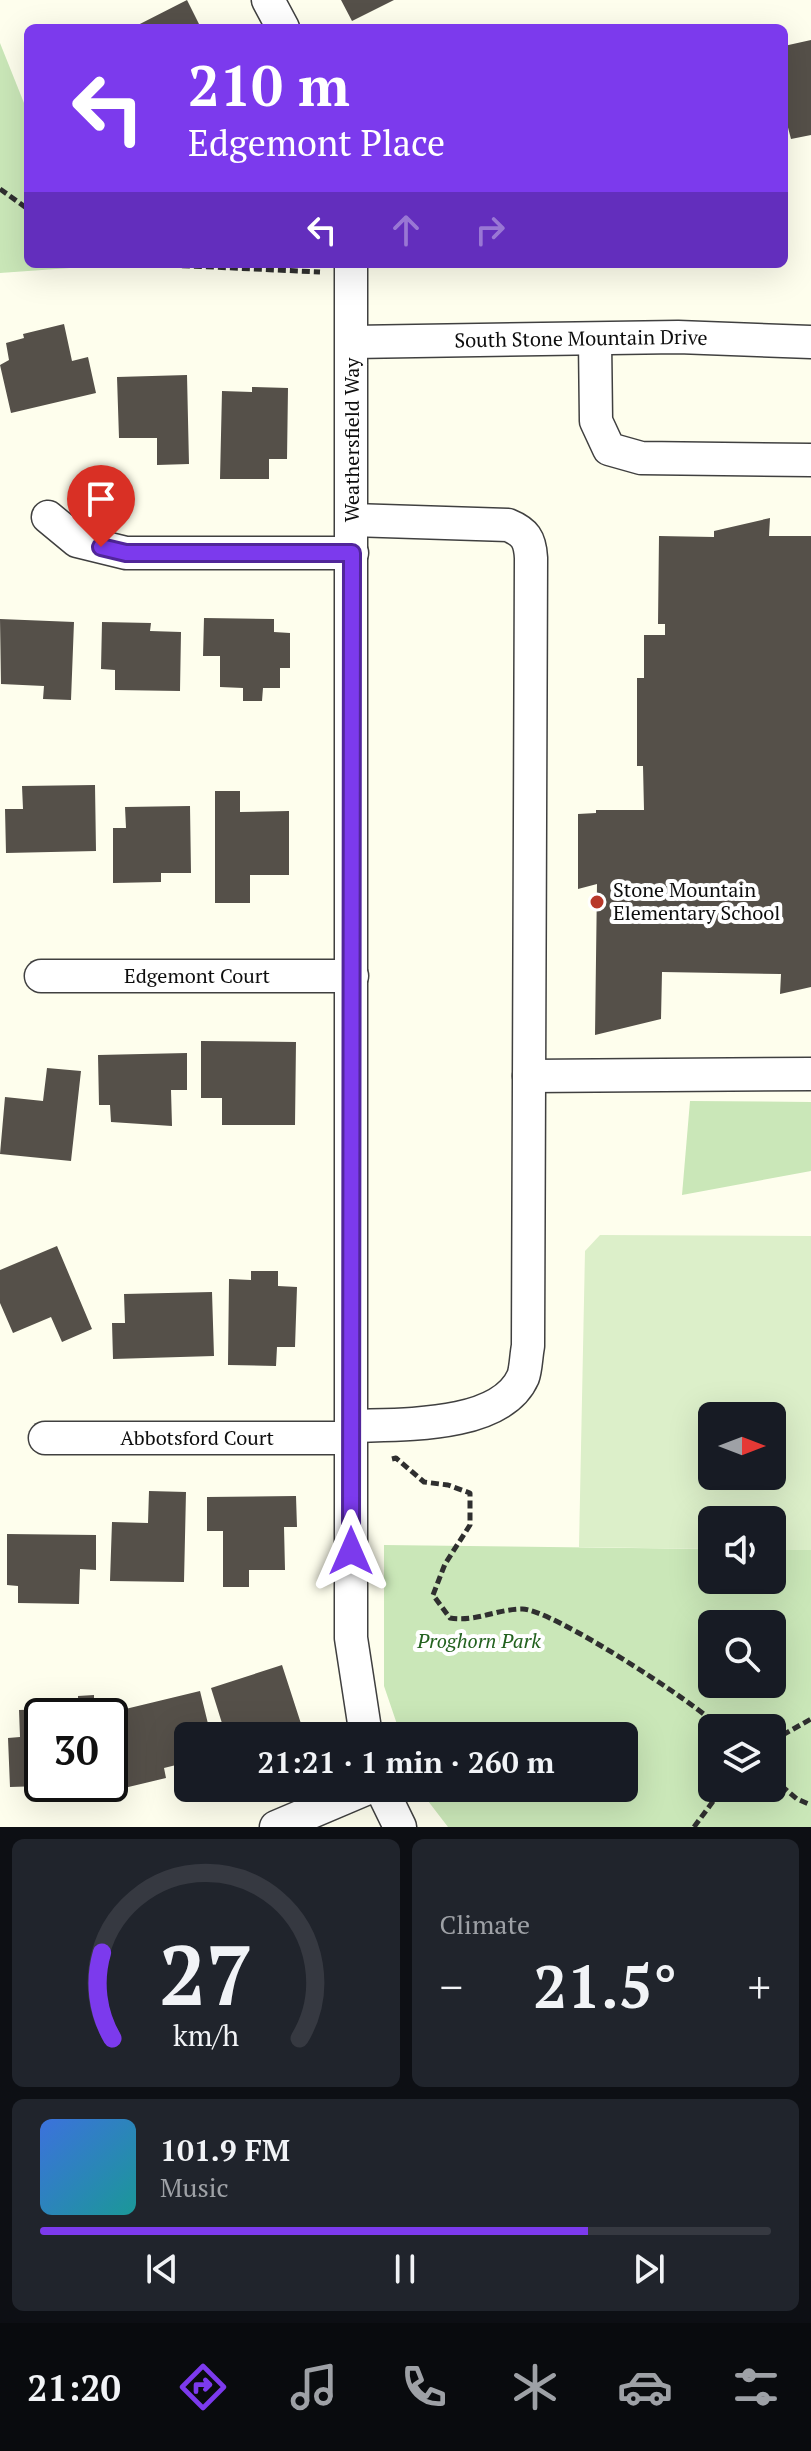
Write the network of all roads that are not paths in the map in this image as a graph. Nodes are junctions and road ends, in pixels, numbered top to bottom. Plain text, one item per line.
1 (268, 0) edge
2 (281, 24) edge
3 (351, 268) edge
4 (595, 340) junction
5 (353, 342) junction
6 (811, 342) edge
7 (811, 460) edge
8 (48, 517) dead end
9 (352, 520) junction
10 (352, 553) junction
11 (41, 976) dead end
12 (352, 976) junction
13 (811, 1074) edge
14 (529, 1076) junction
15 (45, 1438) dead end
16 (351, 1443) junction
17 (364, 1722) edge
18 (335, 1802) edge
19 (388, 1802) edge
20 (276, 1827) edge
21 (400, 1827) edge

1 - 2 street
3 - 5 street, Weathersfield Way
4 - 5 street, South Stone Mountain Drive
4 - 6 street, South Stone Mountain Drive
4 - 7 street
5 - 9 street, Weathersfield Way
8 - 10 street
9 - 10 street, Weathersfield Way
9 - 14 street, Abbotsford Court
10 - 12 street, Weathersfield Way
11 - 12 street, Edgemont Court
12 - 16 street, Weathersfield Way
13 - 14 street
14 - 16 street, Abbotsford Court
15 - 16 street, Abbotsford Court
16 - 17 street, Weathersfield Way
18 - 20 street
19 - 21 street

